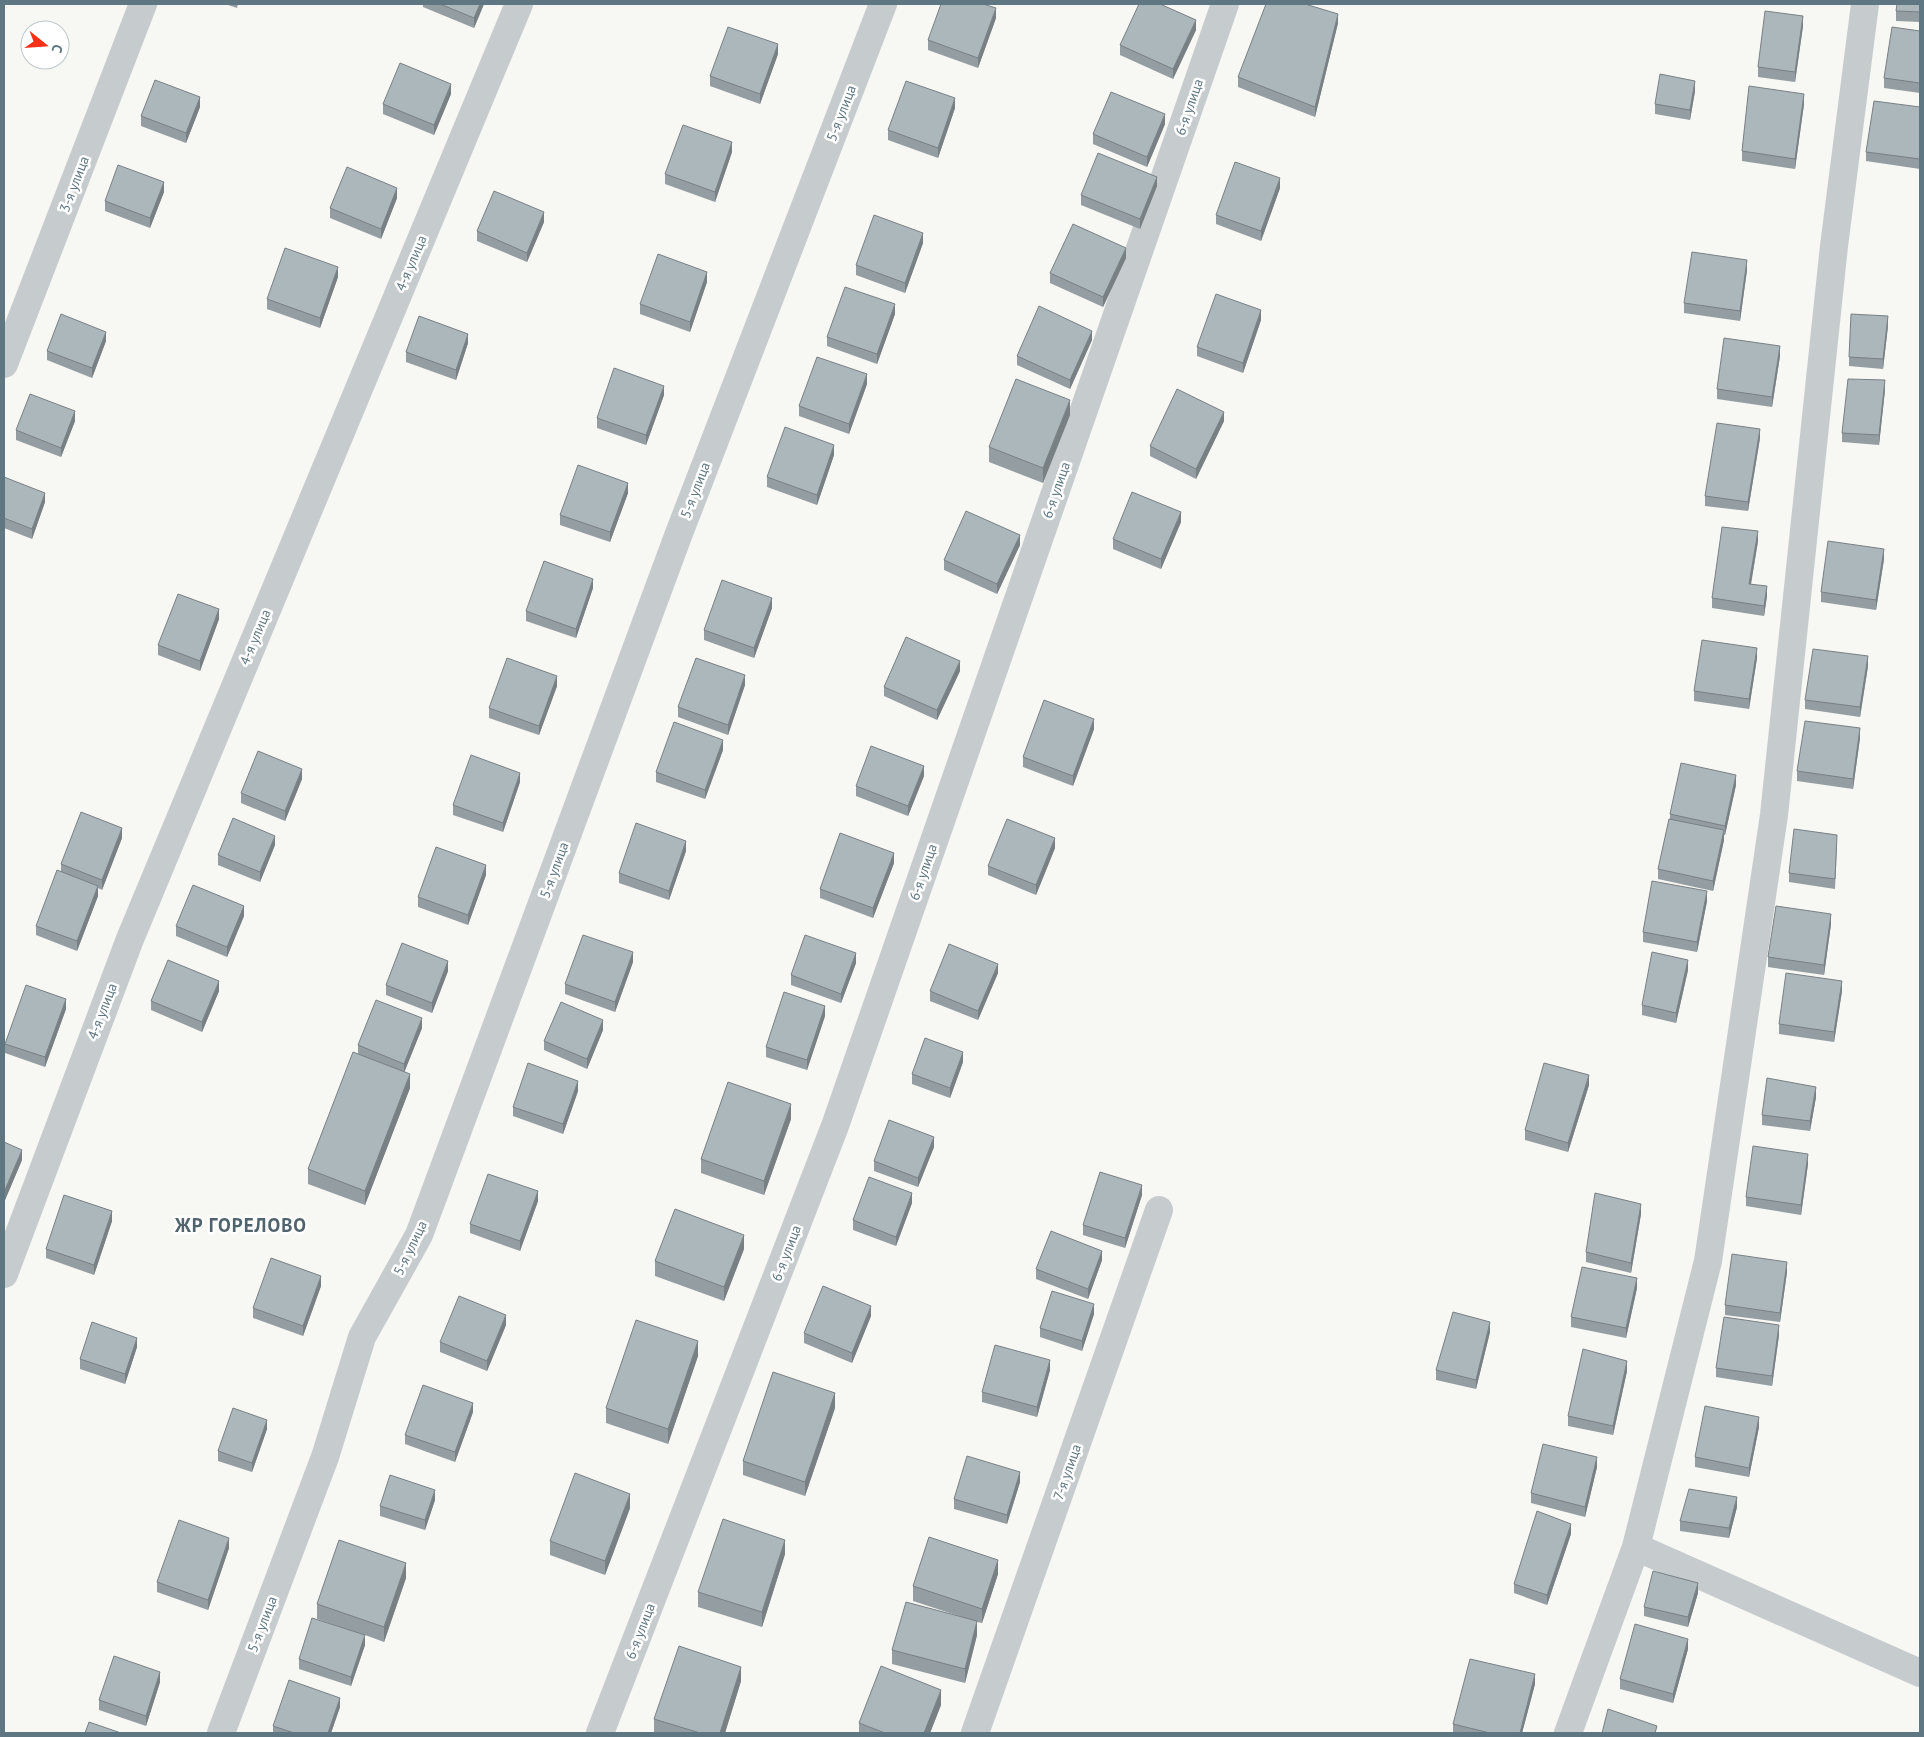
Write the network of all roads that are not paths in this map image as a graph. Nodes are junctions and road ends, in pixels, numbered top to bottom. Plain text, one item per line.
1 (143, 4) edge
2 (518, 4) edge
3 (883, 4) edge
4 (1225, 4) edge
5 (1865, 4) edge
6 (4, 364) edge
7 (1159, 1210) dead end
8 (4, 1274) edge
9 (1636, 1547) junction
10 (1920, 1673) edge
11 (221, 1733) edge
12 (600, 1733) edge
13 (975, 1733) edge
14 (1568, 1733) edge

1 - 6 street, 3-я улица
2 - 8 street, 4-я улица
3 - 11 street, 5-я улица
4 - 12 street, 6-я улица
5 - 9 street
7 - 13 street, 7-я улица
9 - 10 street
9 - 14 street

